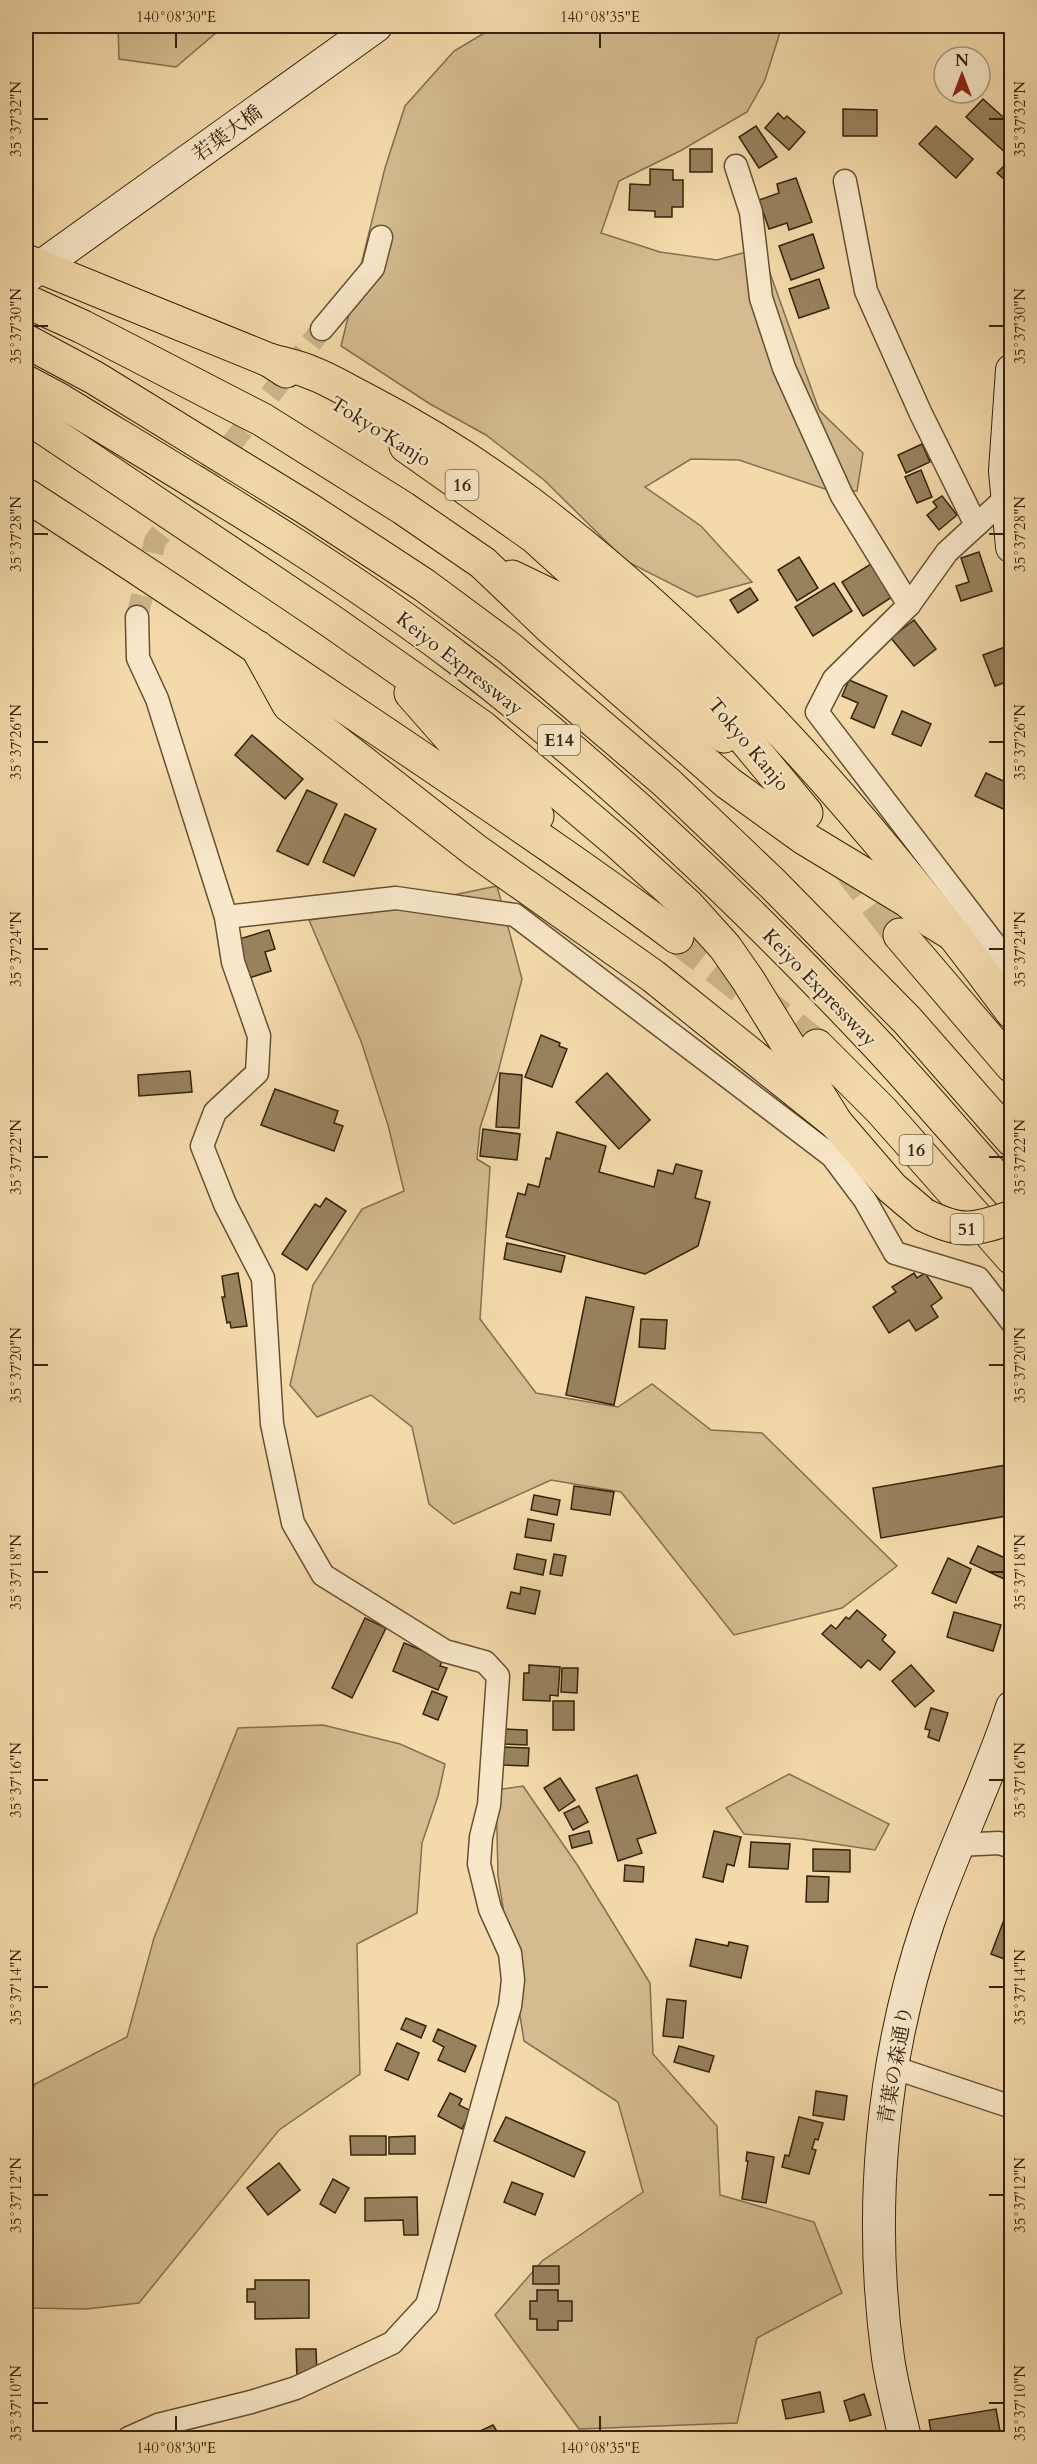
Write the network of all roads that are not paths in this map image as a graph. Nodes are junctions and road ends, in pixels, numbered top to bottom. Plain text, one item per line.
1 (376, 26) edge
2 (736, 166) dead end
3 (844, 180) dead end
4 (381, 237) dead end
5 (30, 268) edge
6 (26, 301) edge
7 (322, 329) tunnel mouth
8 (26, 341) edge
9 (269, 360) junction
10 (1011, 370) edge
11 (26, 382) edge
12 (26, 416) edge
13 (26, 495) edge
14 (1007, 497) junction
15 (976, 525) junction
16 (1011, 547) edge
17 (483, 563) junction
18 (909, 606) junction
19 (137, 617) tunnel mouth
20 (257, 647) junction
21 (375, 652) junction
22 (767, 768) junction
23 (806, 813) dead end
24 (602, 880) junction
25 (226, 917) junction
26 (900, 935) tunnel mouth
27 (956, 936) junction
28 (677, 937) tunnel mouth
29 (1011, 967) edge
30 (1011, 1012) edge
31 (817, 1046) tunnel mouth
32 (1011, 1066) edge
33 (836, 1123) junction
34 (1011, 1140) edge
35 (1011, 1196) edge
36 (1011, 1217) edge
37 (1011, 1258) edge
38 (1011, 1322) edge
39 (1011, 1707) edge
40 (957, 1845) junction
41 (1011, 1847) edge
42 (892, 2067) junction
43 (1011, 2107) edge
44 (129, 2439) edge
45 (905, 2439) edge

1 - 5 street, 若葉大橋
2 - 18 street
3 - 15 street
4 - 7 street
5 - 9 highway, Tokyo Kanjo / 16
6 - 17 highway
8 - 34 highway, Keiyo Expressway / E14
9 - 22 highway, Tokyo Kanjo / 16
9 - 27 highway
10 - 14 street
11 - 35 highway, Keiyo Expressway / E14
12 - 21 highway
13 - 20 highway
14 - 15 street
14 - 16 street
15 - 18 street
17 - 22 highway
17 - 27 highway
18 - 29 street
19 - 25 street
20 - 24 highway
20 - 33 highway
21 - 24 highway
21 - 33 highway
22 - 23 highway, Tokyo Kanjo / 16
24 - 28 highway
25 - 38 street
25 - 44 street
26 - 32 highway
27 - 30 highway
31 - 37 highway, 16
33 - 36 highway, 51, bridge
39 - 40 street, 青葉の森通り
40 - 41 street
40 - 42 street, 青葉の森通り
42 - 43 street
42 - 45 street, 青葉の森通り

